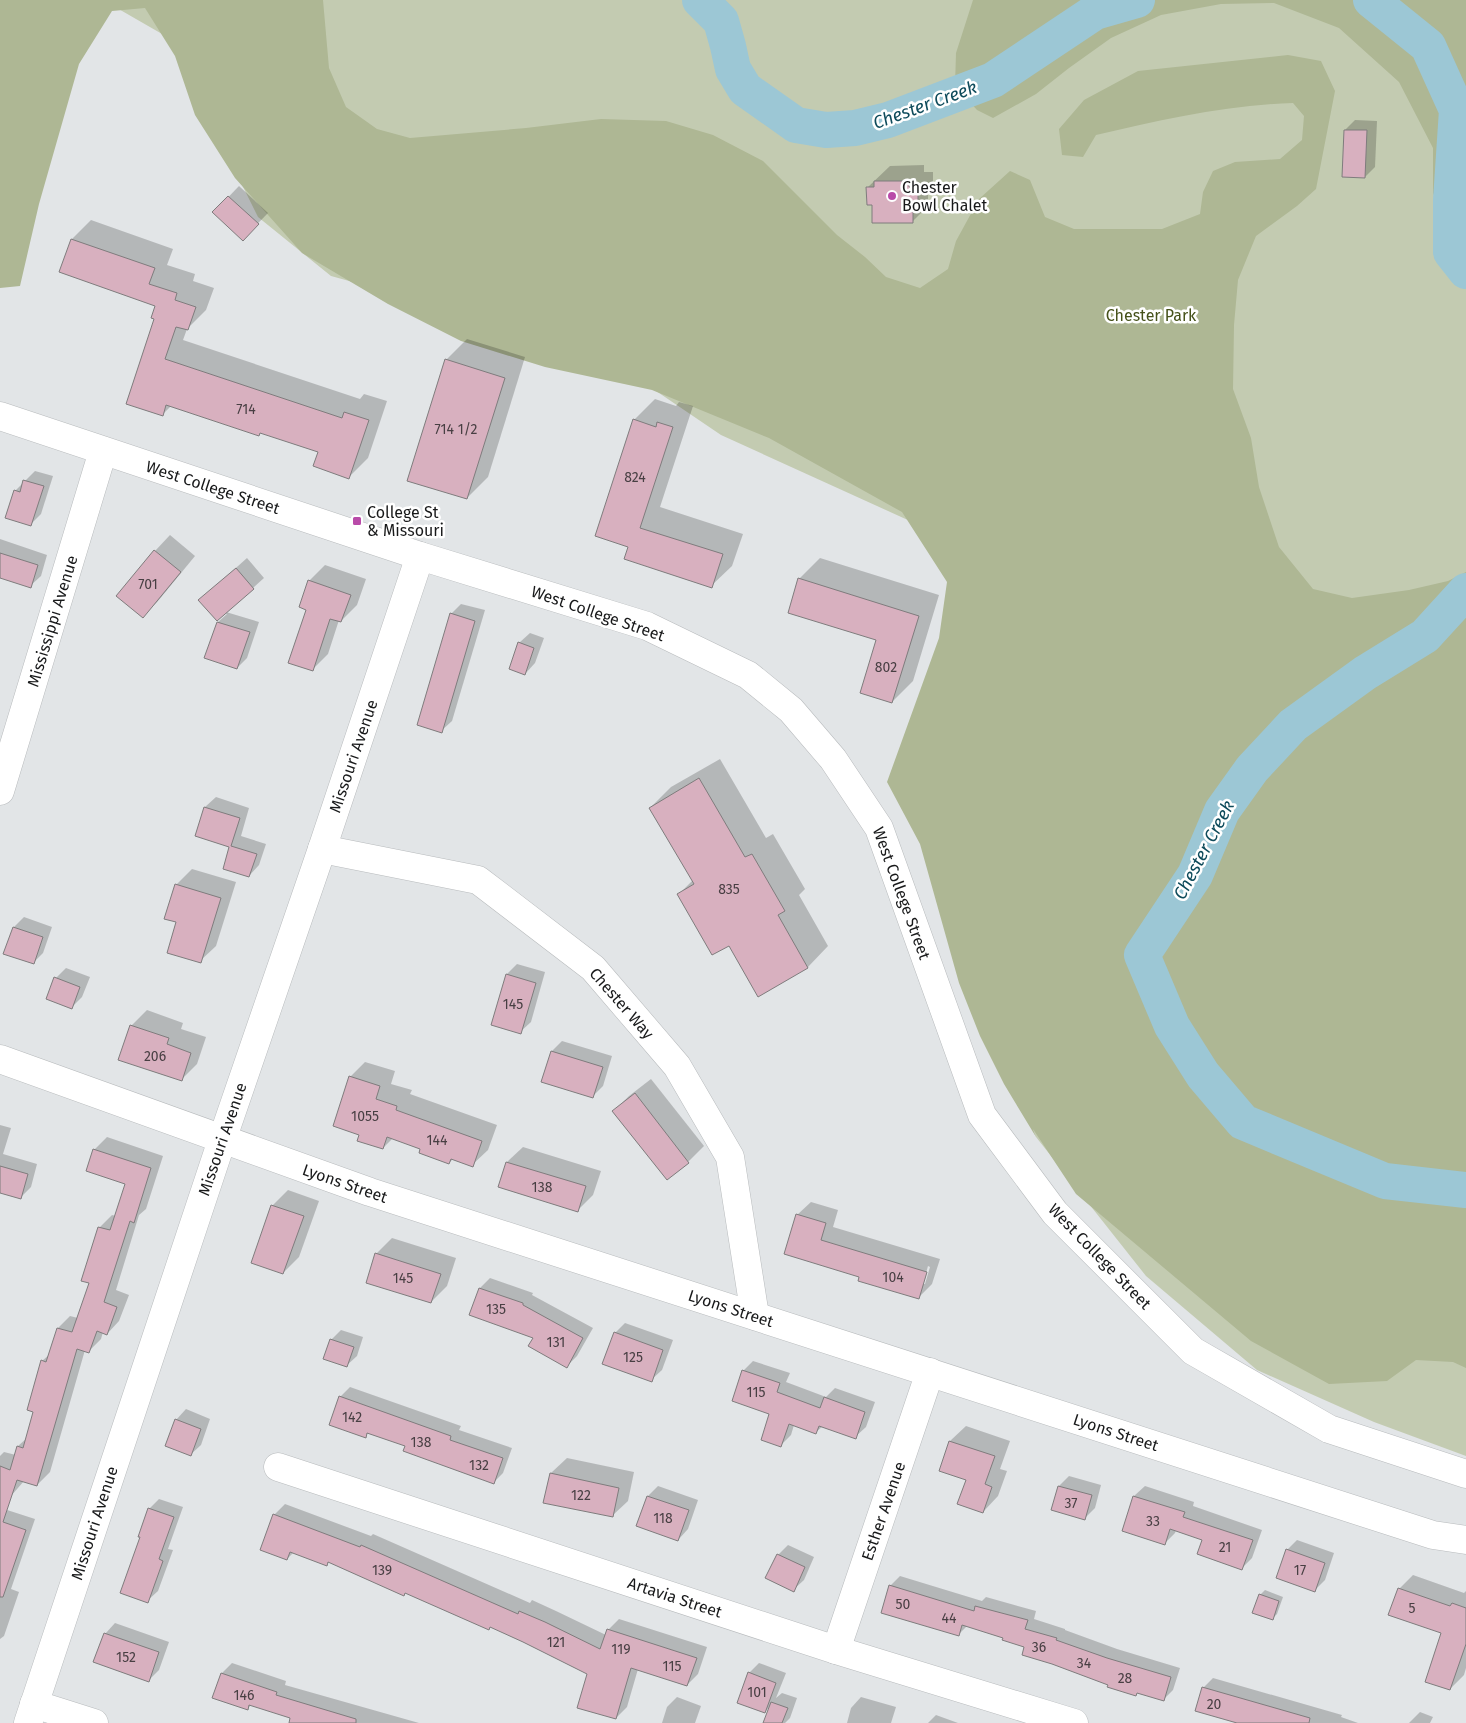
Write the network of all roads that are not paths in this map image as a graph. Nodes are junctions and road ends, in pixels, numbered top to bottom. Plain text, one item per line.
1 (0, 416) edge
2 (103, 451) junction
3 (420, 556) junction
4 (0, 791) edge
5 (322, 849) junction
6 (0, 1059) edge
7 (222, 1140) junction
8 (755, 1316) junction
9 (930, 1372) junction
10 (278, 1466) dead end
11 (1466, 1474) edge
12 (1466, 1540) edge
13 (836, 1650) junction
14 (31, 1713) edge
15 (94, 1723) edge
16 (1074, 1723) edge

1 - 2 street, West College Street
2 - 3 street, West College Street
2 - 4 street, Mississippi Avenue
3 - 5 street, Missouri Avenue
3 - 11 street, West College Street
5 - 7 street, Missouri Avenue
5 - 8 street, Chester Way
6 - 7 street, Lyons Street
7 - 8 street, Lyons Street
7 - 14 street, Missouri Avenue
8 - 9 street, Lyons Street
9 - 12 street, Lyons Street
9 - 13 street, Esther Avenue
10 - 13 street, Artavia Street
13 - 16 street, Artavia Street
14 - 15 street

